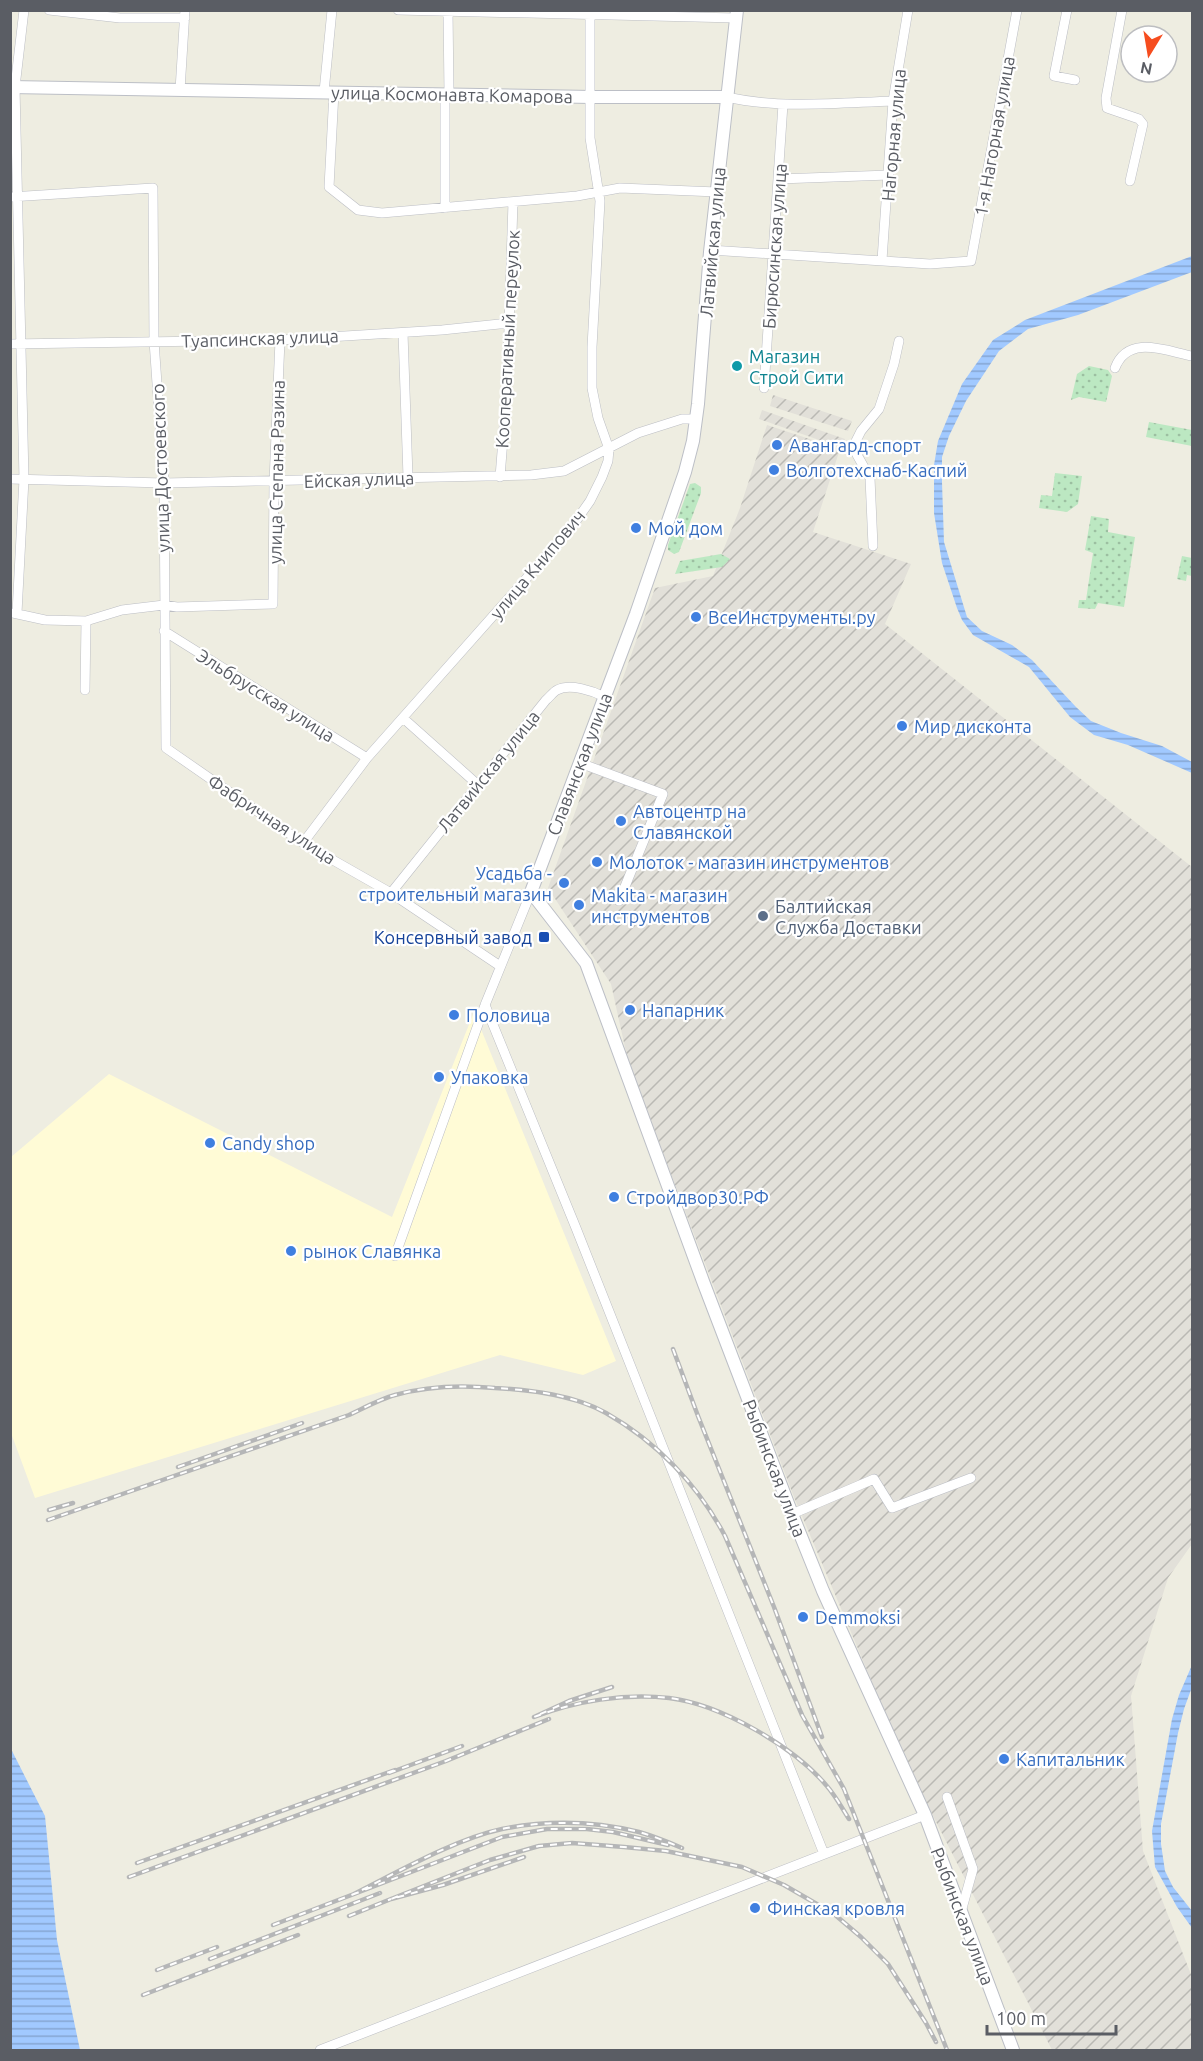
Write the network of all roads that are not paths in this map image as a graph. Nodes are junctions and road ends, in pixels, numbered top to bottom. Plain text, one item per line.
1 (24, 10) edge
2 (49, 10) edge
3 (332, 10) edge
4 (398, 10) edge
5 (908, 10) edge
6 (1017, 10) edge
7 (1067, 10) edge
8 (1122, 10) edge
9 (448, 12) edge
10 (591, 12) edge
11 (121, 14) edge
12 (185, 14) edge
13 (737, 14) edge
14 (1075, 80) dead end
15 (13, 87) edge
16 (180, 90) junction
17 (329, 92) junction
18 (447, 94) junction
19 (592, 97) junction
20 (726, 97) junction
21 (892, 102) junction
22 (783, 104) junction
23 (889, 175) junction
24 (779, 178) junction
25 (1130, 181) dead end
26 (599, 191) junction
27 (717, 192) junction
28 (14, 197) edge
29 (513, 202) junction
30 (445, 208) junction
31 (710, 250) junction
32 (771, 254) junction
33 (882, 260) junction
34 (508, 323) junction
35 (403, 333) junction
36 (280, 340) junction
37 (154, 341) junction
38 (899, 341) dead end
39 (10, 344) edge
40 (22, 344) junction
41 (1192, 356) edge
42 (1115, 368) dead end
43 (764, 388) dead end
44 (696, 418) junction
45 (609, 448) junction
46 (685, 472) joint
47 (408, 477) junction
48 (500, 477) junction
49 (10, 479) edge
50 (24, 479) junction
51 (274, 482) junction
52 (164, 483) junction
53 (873, 546) dead end
54 (164, 605) junction
55 (14, 613) edge
56 (86, 621) junction
57 (164, 631) junction
58 (85, 690) dead end
59 (605, 697) junction
60 (404, 717) junction
61 (166, 748) joint
62 (367, 758) junction
63 (580, 763) junction
64 (477, 784) junction
65 (303, 843) junction
66 (531, 892) junction
67 (391, 893) junction
68 (619, 901) dead end
69 (500, 966) junction
70 (486, 1005) junction
71 (395, 1256) dead end
72 (971, 1478) dead end
73 (792, 1514) junction
74 (947, 1797) dead end
75 (924, 1815) junction
76 (824, 1854) junction
77 (961, 1912) junction
78 (320, 2050) edge
79 (1013, 2050) edge

1 - 15 street
2 - 11 street
3 - 17 street
4 - 9 street
5 - 21 street, Нагорная улица
6 - 33 street, 1-я Нагорная улица
7 - 14 street
8 - 25 street
9 - 10 street
9 - 18 street
10 - 13 street
10 - 19 street
11 - 12 street
12 - 16 street
13 - 20 main road, Латвийская улица
15 - 16 main road, улица Космонавта Комарова
15 - 28 street
16 - 17 main road, улица Космонавта Комарова
17 - 18 main road, улица Космонавта Комарова
17 - 30 street
18 - 19 main road, улица Космонавта Комарова
18 - 30 street
19 - 20 main road, улица Космонавта Комарова
19 - 26 street
20 - 22 street, улица Космонавта Комарова
20 - 27 main road, Латвийская улица
21 - 22 street, улица Космонавта Комарова
21 - 23 street, Нагорная улица
22 - 24 street, Бирюсинская улица
23 - 24 street
23 - 33 street, Нагорная улица
24 - 32 street, Бирюсинская улица
26 - 27 street
26 - 29 street
26 - 45 street
27 - 31 main road, Латвийская улица
28 - 37 street, улица Достоевского
28 - 40 street
29 - 30 street
29 - 34 street, Кооперативный переулок
31 - 32 street
31 - 44 main road, Латвийская улица
32 - 33 street
32 - 43 street, Бирюсинская улица
34 - 35 street, Туапсинская улица
34 - 48 street, Кооперативный переулок
35 - 36 street, Туапсинская улица
35 - 47 street
36 - 37 street, Туапсинская улица
36 - 51 street, улица Степана Разина
37 - 40 street, Туапсинская улица
37 - 52 street, улица Достоевского
38 - 53 street
39 - 40 street, Туапсинская улица
40 - 50 street
41 - 42 street
44 - 45 street, Ейская улица
44 - 46 main road, Латвийская улица
45 - 48 street, Ейская улица
45 - 60 street, улица Книпович
46 - 59 main road, Славянская улица
47 - 48 street, Ейская улица
47 - 51 street, Ейская улица
49 - 50 street, Ейская улица
50 - 52 street, Ейская улица
50 - 55 street
51 - 52 street, Ейская улица
51 - 54 street, улица Степана Разина
52 - 54 street, улица Достоевского
54 - 56 street
54 - 57 street, улица Достоевского
55 - 56 street
56 - 58 street
57 - 61 street, улица Достоевского
57 - 62 street, Эльбрусская улица
59 - 63 main road, Славянская улица
59 - 64 street, Латвийская улица
60 - 62 street, улица Книпович
60 - 64 street
61 - 65 street, Фабричная улица
62 - 65 street, улица Книпович
63 - 66 main road, Славянская улица
63 - 68 street
64 - 67 street, Латвийская улица
65 - 67 street, Фабричная улица
66 - 69 street, Славянская улица
66 - 73 main road, Рыбинская улица
67 - 69 street, Фабричная улица
69 - 70 street, Славянская улица
70 - 71 street, Славянская улица
70 - 76 street
72 - 73 street
73 - 75 main road, Рыбинская улица
74 - 77 street
75 - 76 street
75 - 77 main road, Рыбинская улица
76 - 78 street
77 - 79 main road, Рыбинская улица

